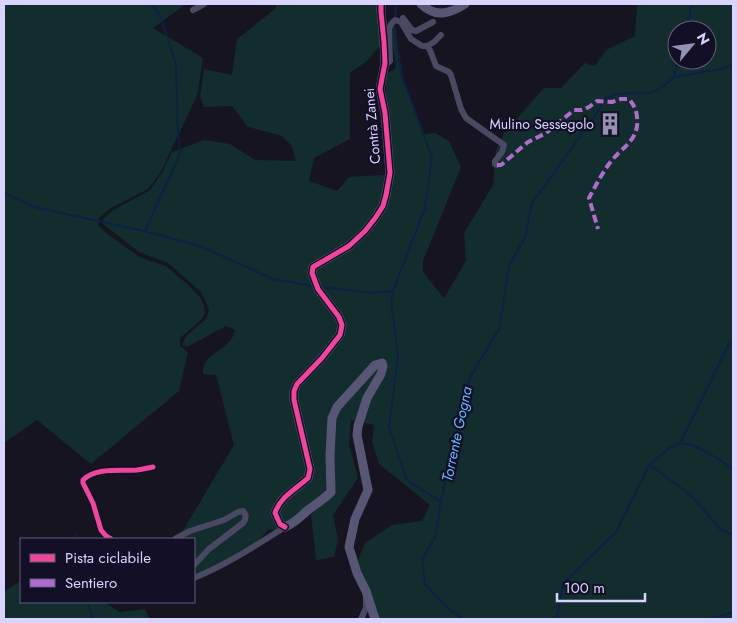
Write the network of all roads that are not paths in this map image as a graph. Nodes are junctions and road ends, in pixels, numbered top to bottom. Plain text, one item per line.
1 (204, 4) edge
2 (381, 4) edge
3 (421, 4) edge
4 (465, 4) edge
5 (193, 10) dead end
6 (398, 20) junction
7 (433, 22) dead end
8 (441, 35) dead end
9 (427, 46) junction
10 (385, 63) junction
11 (497, 165) dead end
12 (153, 467) dead end
13 (284, 527) junction
14 (109, 538) edge
15 (177, 538) edge
16 (195, 564) edge
17 (195, 578) edge
18 (366, 591) junction
19 (361, 619) edge
20 (375, 619) edge

1 - 5 street
2 - 10 street, Contrà Zanei
3 - 4 street
6 - 7 street
6 - 9 street
6 - 10 street, Contrà Zanei
8 - 9 street
9 - 11 street
10 - 13 street, Contrà Zanei
12 - 14 street
13 - 17 street
13 - 18 street
15 - 16 street
18 - 19 street
18 - 20 street

